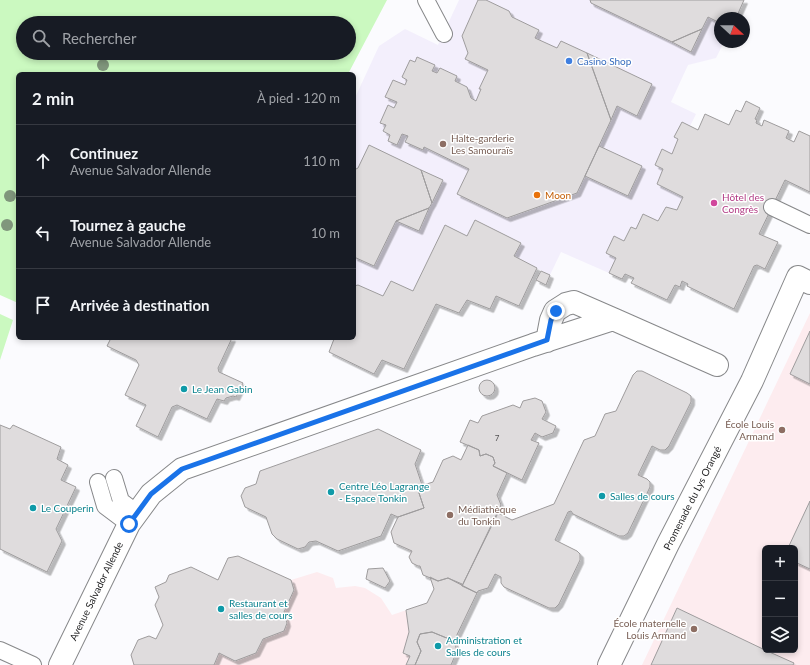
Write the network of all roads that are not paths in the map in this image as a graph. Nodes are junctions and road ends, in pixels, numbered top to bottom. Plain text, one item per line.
1 (426, 0) edge
2 (444, 34) dead end
3 (772, 206) dead end
4 (810, 225) edge
5 (810, 283) edge
6 (613, 319) junction
7 (547, 340) junction
8 (717, 365) dead end
9 (114, 478) dead end
10 (98, 482) dead end
11 (133, 518) junction
12 (0, 650) edge
13 (33, 665) edge
14 (60, 665) edge
15 (609, 665) edge

1 - 2 lane
3 - 4 lane
5 - 15 street, Promenade du Lys Orangé
6 - 7 street, Avenue Salvador Allende
6 - 7 street
6 - 8 street
7 - 11 street, Avenue Salvador Allende
9 - 11 lane
10 - 11 lane
11 - 14 street, Avenue Salvador Allende
12 - 13 lane

